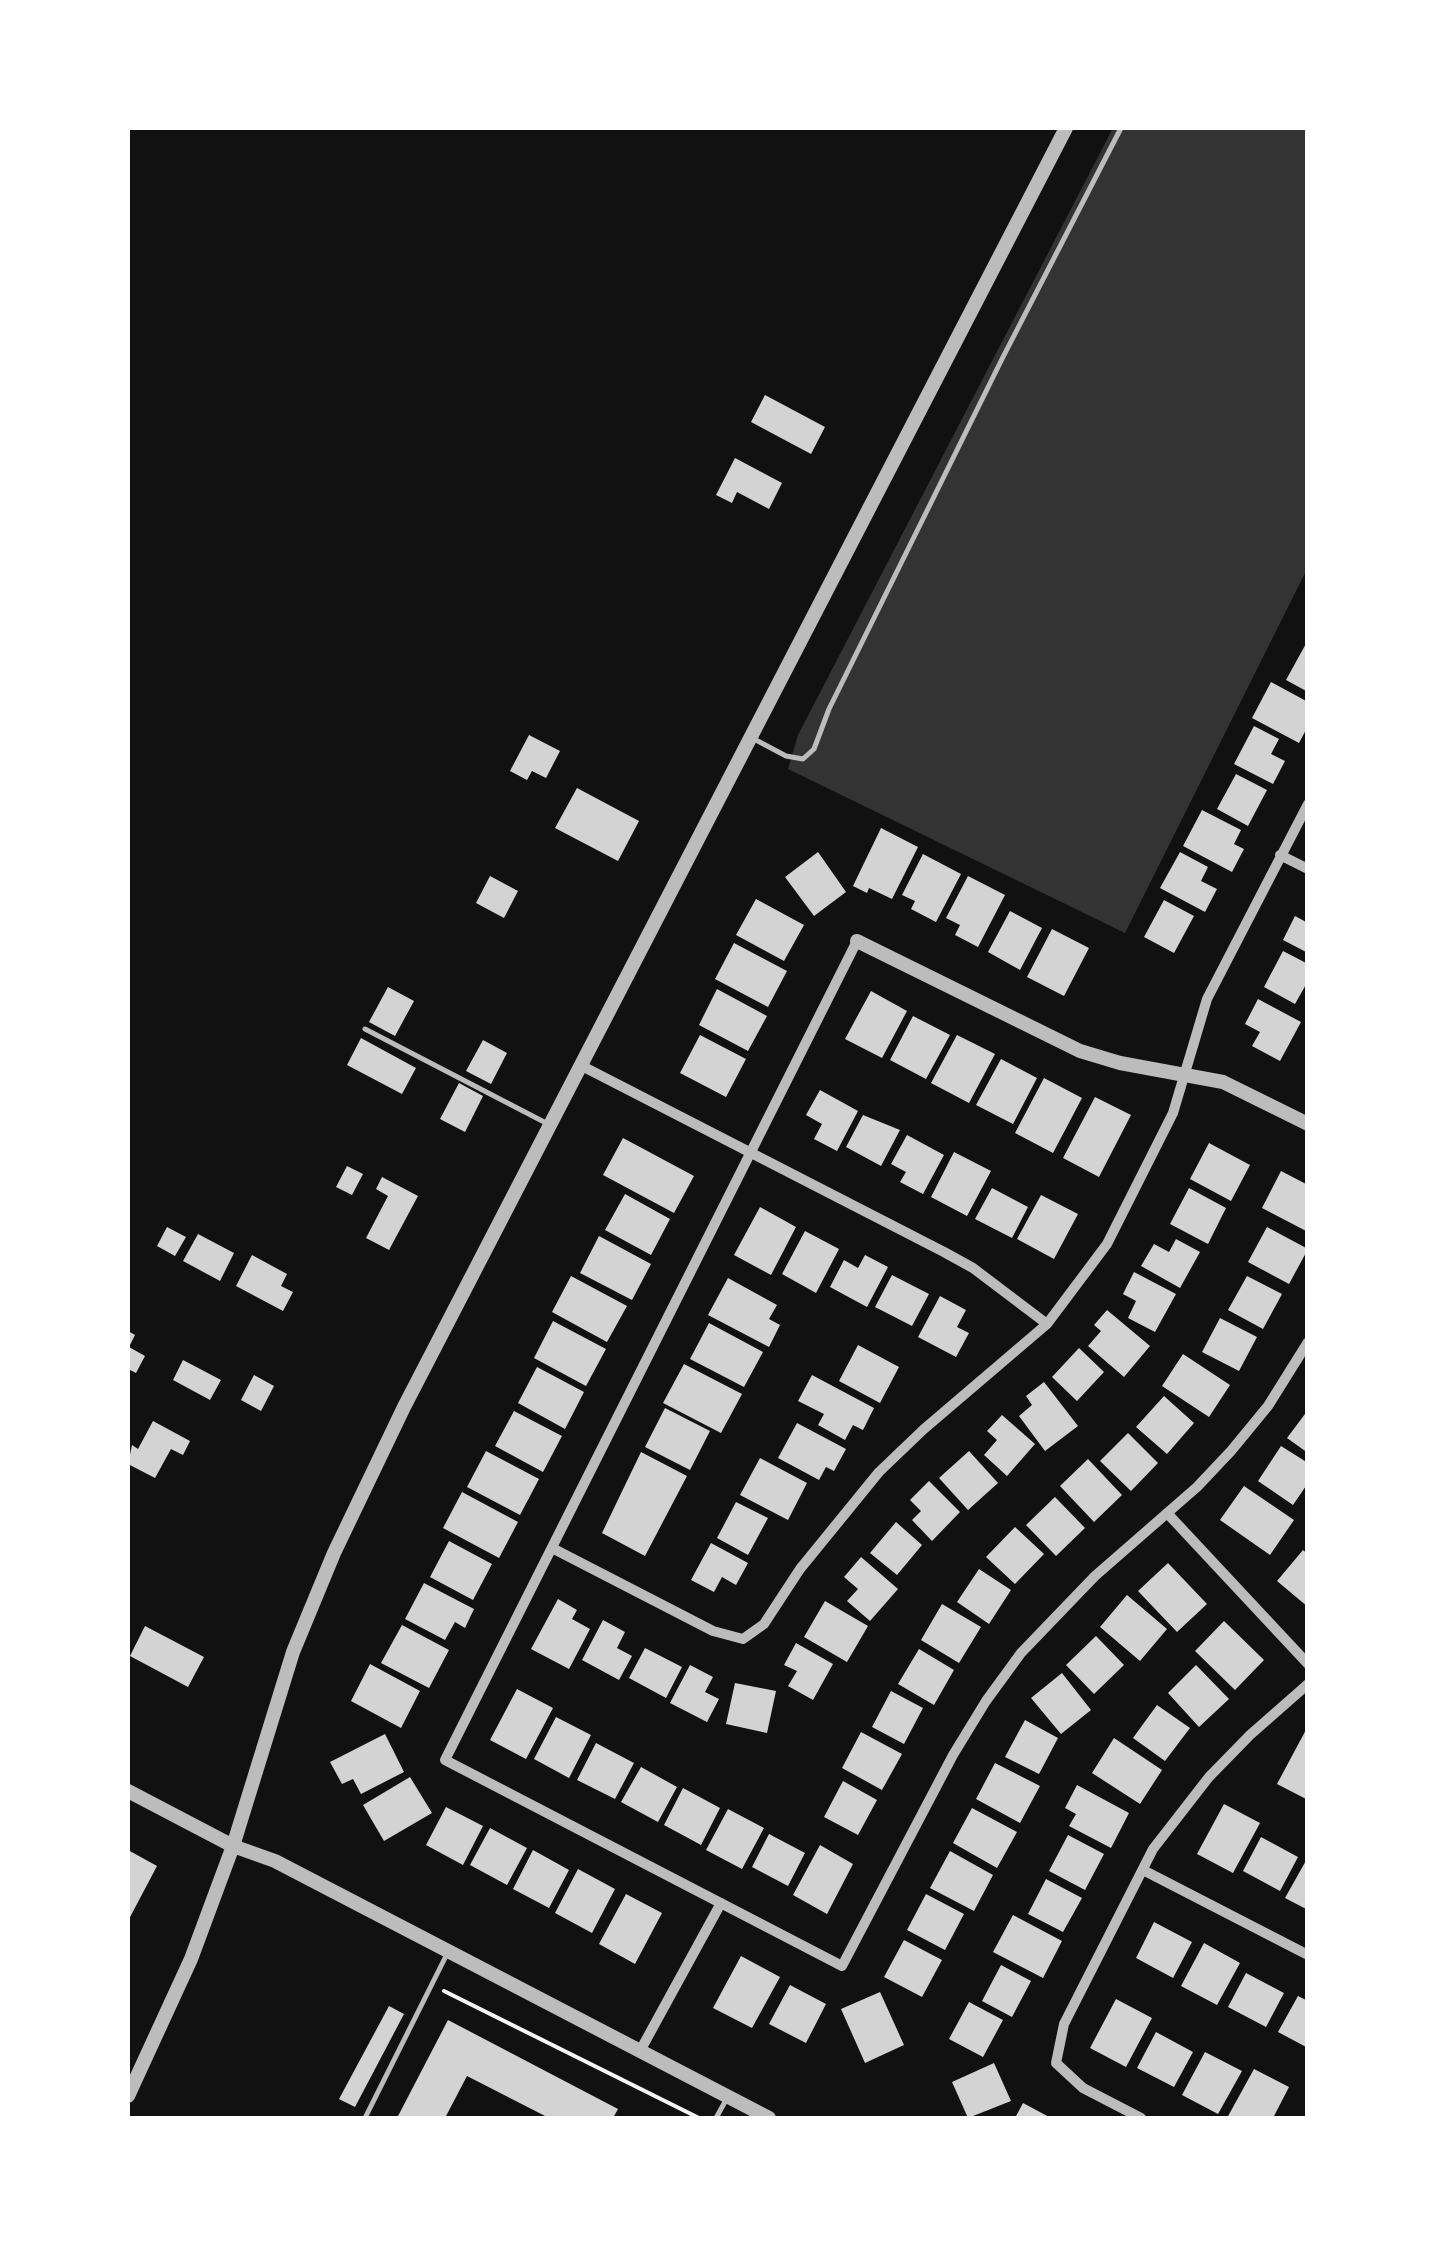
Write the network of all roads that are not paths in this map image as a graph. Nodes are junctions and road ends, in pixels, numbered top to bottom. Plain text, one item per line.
1 (1066, 128) edge
2 (1122, 128) edge
3 (752, 738) junction
4 (1308, 804) edge
5 (1280, 855) junction
6 (1308, 869) edge
7 (857, 941) joint
8 (366, 1029) dead end
9 (582, 1066) junction
10 (1185, 1074) junction
11 (1308, 1124) edge
12 (551, 1125) junction
13 (749, 1153) junction
14 (1047, 1324) junction
15 (1308, 1342) edge
16 (1168, 1513) junction
17 (552, 1548) junction
18 (1308, 1664) edge
19 (1308, 1684) edge
20 (128, 1790) edge
21 (233, 1846) junction
22 (1142, 1870) junction
23 (721, 1903) junction
24 (448, 1952) junction
25 (1308, 1956) edge
26 (640, 2052) junction
27 (128, 2096) edge
28 (728, 2097) junction
29 (364, 2118) edge
30 (716, 2118) edge
31 (769, 2118) edge
32 (1141, 2118) edge

1 - 3 street
2 - 3 lane
3 - 9 street
4 - 5 street
5 - 6 street
5 - 10 street
7 - 10 street
7 - 13 street
8 - 12 lane
9 - 12 street
9 - 13 street
10 - 11 street
10 - 14 street
12 - 21 street
13 - 14 street
13 - 17 street
14 - 17 street
15 - 16 street
16 - 18 street
16 - 23 street
17 - 23 street
19 - 22 street
20 - 21 street
21 - 24 street
21 - 27 street
22 - 25 street
22 - 32 street
23 - 26 street
24 - 26 street
24 - 29 lane
26 - 28 street
28 - 30 lane
28 - 31 street

